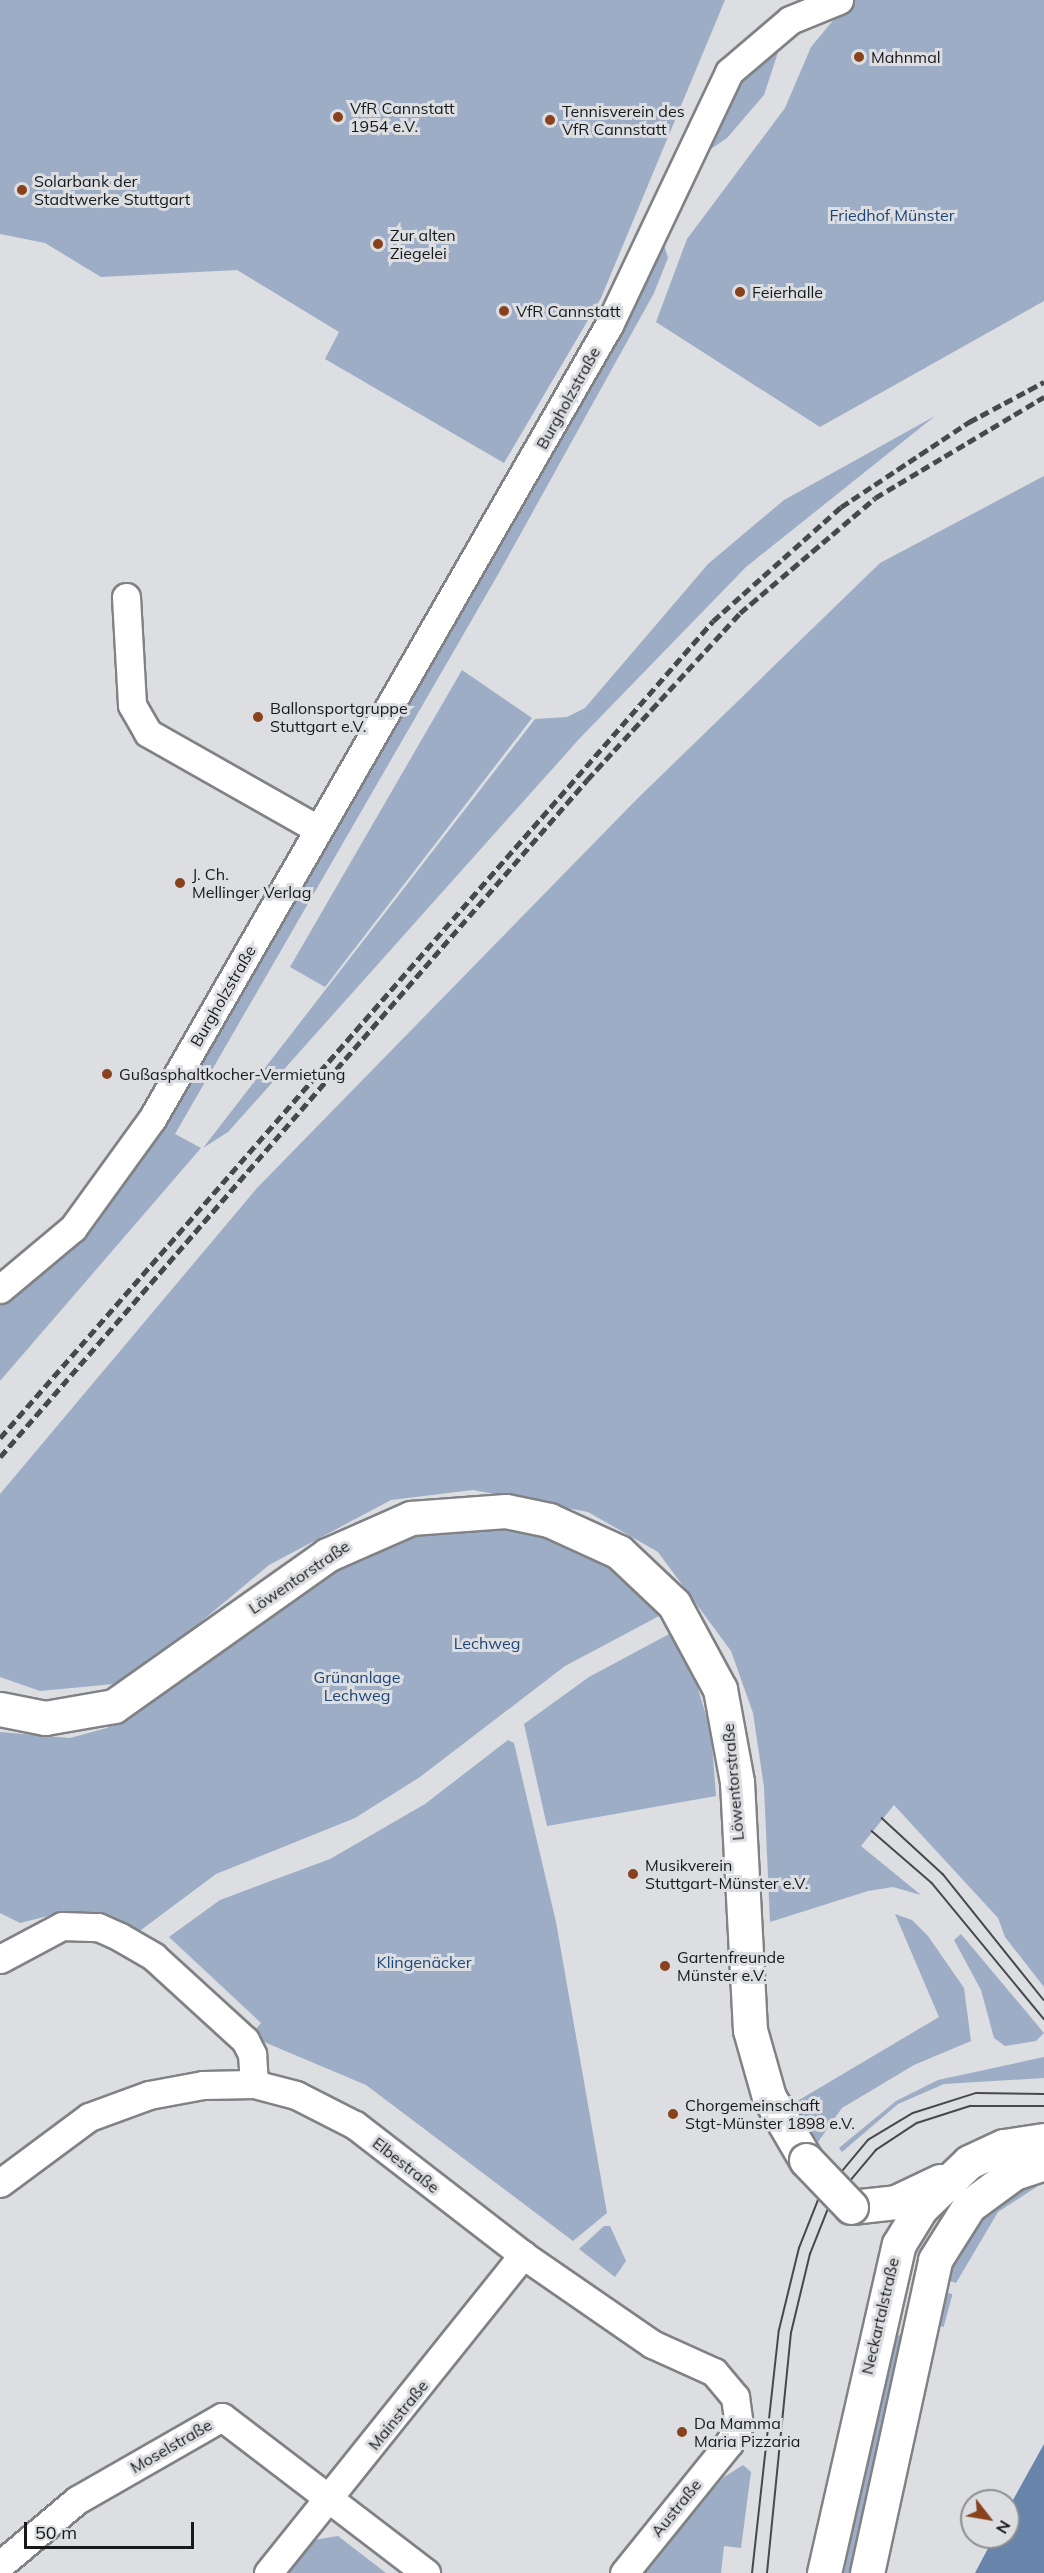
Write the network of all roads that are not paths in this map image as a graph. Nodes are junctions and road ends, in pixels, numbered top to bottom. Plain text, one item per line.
1 (839, 0) edge
2 (126, 597) dead end
3 (318, 829) junction
4 (0, 1289) edge
5 (0, 1709) edge
6 (0, 1959) edge
7 (254, 2084) junction
8 (1044, 2140) edge
9 (1044, 2163) edge
10 (955, 2174) junction
11 (0, 2183) edge
12 (851, 2207) junction
13 (899, 2244) junction
14 (523, 2255) junction
15 (935, 2260) junction
16 (729, 2443) joint
17 (328, 2501) junction
18 (0, 2565) edge
19 (268, 2573) edge
20 (426, 2573) edge
21 (624, 2573) edge
22 (824, 2573) edge
23 (867, 2573) edge

1 - 3 street, Burgholzstraße
2 - 3 street
3 - 4 street, Burgholzstraße
5 - 12 main road, Löwentorstraße, bridge
6 - 7 street
7 - 11 street, Elbestraße
7 - 14 street, Elbestraße
8 - 10 main road, Neckartalstraße
9 - 15 main road
10 - 12 main road
10 - 13 main road, Neckartalstraße
12 - 13 main road, Löwentorstraße
13 - 15 main road, Löwentorstraße
13 - 22 main road, Neckartalstraße
14 - 16 street, Elbestraße
14 - 17 street, Mainstraße
15 - 23 main road
16 - 21 street, Austraße
17 - 18 street, Moselstraße
17 - 19 street, Mainstraße
17 - 20 street, Moselstraße

